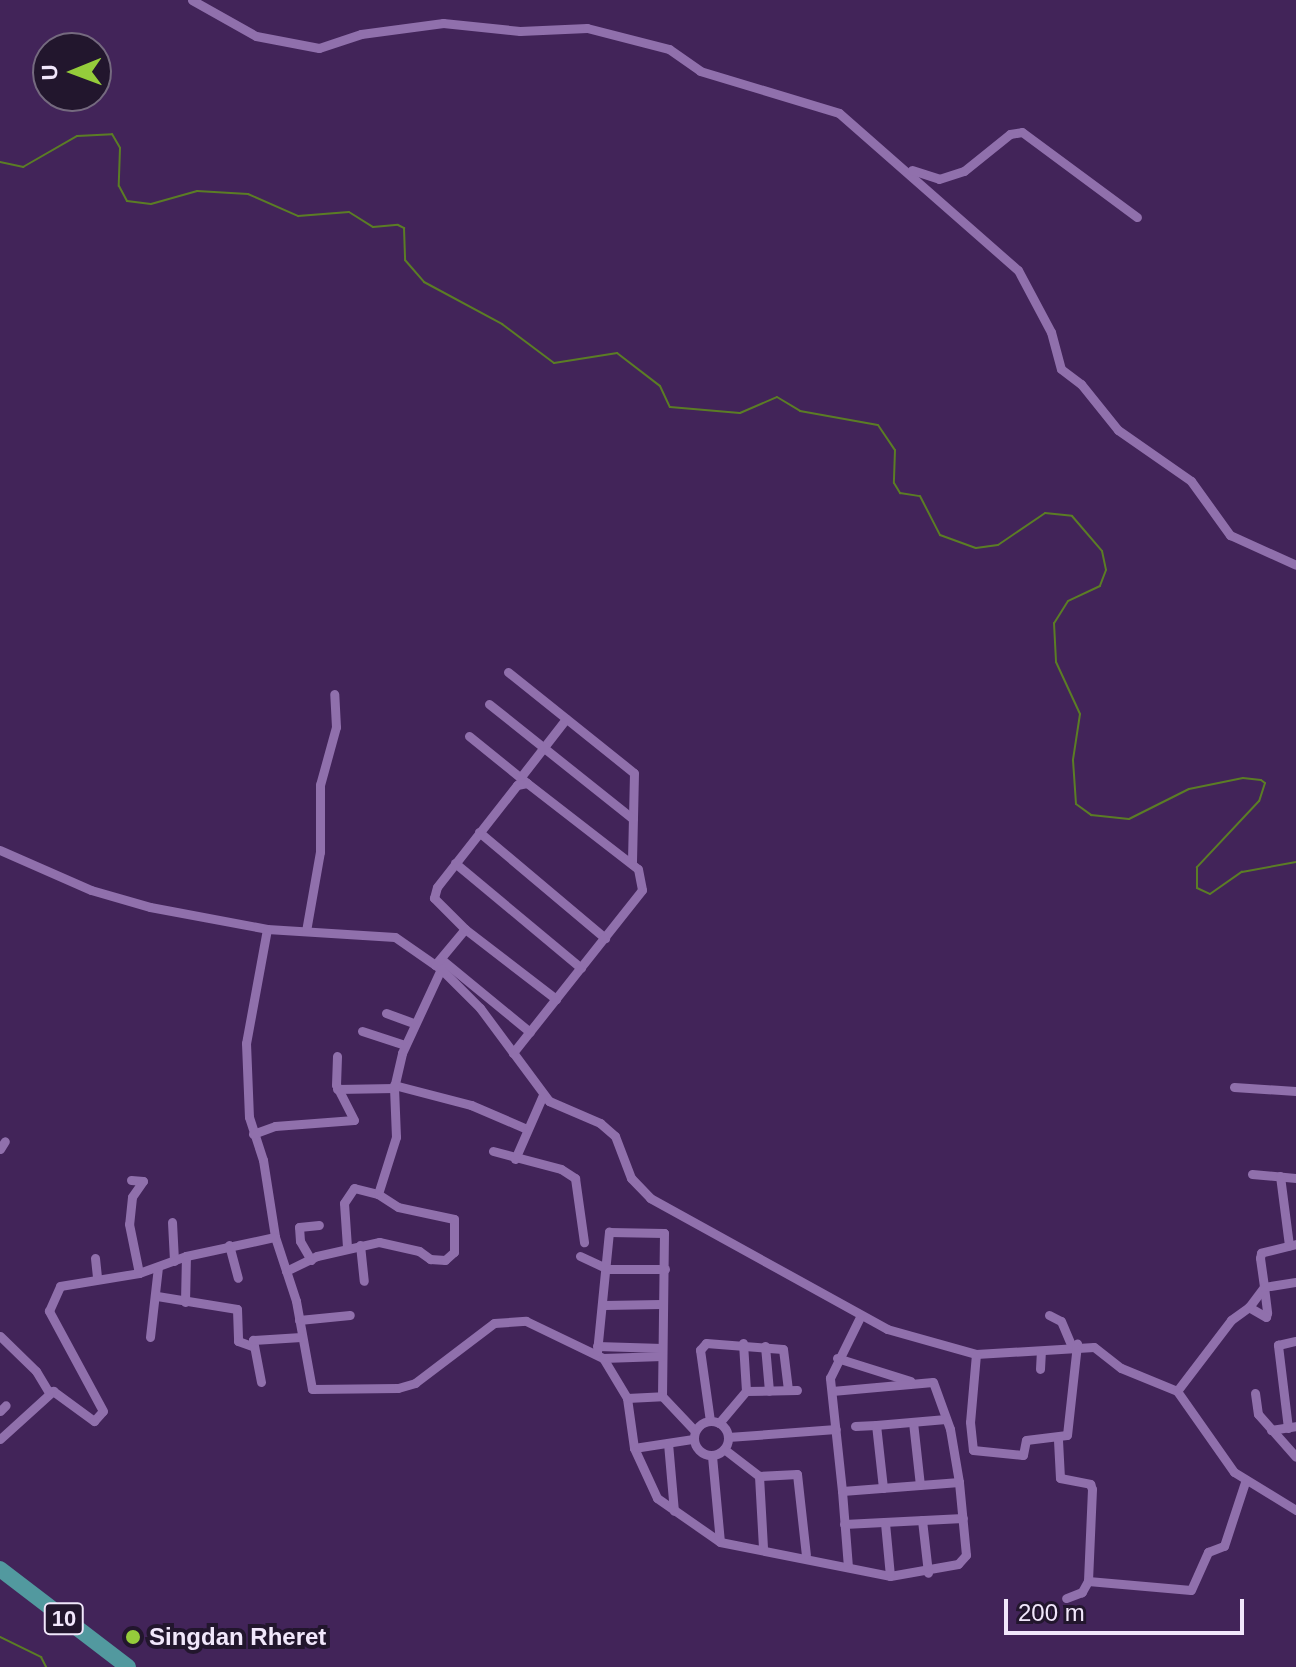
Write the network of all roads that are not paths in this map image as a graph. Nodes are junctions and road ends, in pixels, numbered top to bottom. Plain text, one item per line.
1 (192, 0) edge
2 (891, 160) junction
3 (1137, 217) dead end
4 (1296, 565) edge
5 (508, 672) dead end
6 (334, 694) dead end
7 (489, 704) dead end
8 (566, 719) junction
9 (469, 736) dead end
10 (543, 748) junction
11 (524, 781) junction
12 (633, 819) junction
13 (479, 832) junction
14 (0, 850) edge
15 (455, 863) junction
16 (632, 864) junction
17 (267, 929) junction
18 (465, 929) junction
19 (306, 931) junction
20 (605, 938) junction
21 (439, 964) junction
22 (581, 968) junction
23 (556, 999) junction
24 (386, 1013) dead end
25 (413, 1023) junction
26 (362, 1031) dead end
27 (530, 1032) junction
28 (405, 1045) junction
29 (513, 1053) junction
30 (337, 1056) dead end
31 (394, 1086) junction
32 (1234, 1087) dead end
33 (337, 1089) junction
34 (1296, 1091) edge
35 (543, 1095) junction
36 (527, 1129) junction
37 (253, 1134) junction
38 (493, 1151) dead end
39 (515, 1159) junction
40 (1252, 1174) dead end
41 (1280, 1176) junction
42 (1296, 1177) edge
43 (131, 1180) dead end
44 (378, 1194) junction
45 (172, 1222) dead end
46 (319, 1225) dead end
47 (275, 1237) junction
48 (584, 1242) dead end
49 (1293, 1244) edge
50 (229, 1245) junction
51 (360, 1245) junction
52 (347, 1247) junction
53 (186, 1256) junction
54 (580, 1256) dead end
55 (95, 1258) dead end
56 (311, 1260) junction
57 (174, 1261) junction
58 (158, 1267) junction
59 (608, 1269) junction
60 (665, 1269) junction
61 (286, 1271) junction
62 (139, 1273) junction
63 (97, 1278) junction
64 (238, 1278) dead end
65 (364, 1281) dead end
66 (1296, 1282) edge
67 (1264, 1287) junction
68 (157, 1296) junction
69 (185, 1302) junction
70 (661, 1304) junction
71 (604, 1305) junction
72 (1249, 1307) junction
73 (350, 1315) dead end
74 (1049, 1315) dead end
75 (860, 1317) junction
76 (299, 1320) junction
77 (0, 1336) edge
78 (150, 1337) dead end
79 (301, 1337) junction
80 (1296, 1341) edge
81 (743, 1343) junction
82 (1074, 1344) junction
83 (252, 1346) junction
84 (765, 1346) junction
85 (1041, 1351) junction
86 (599, 1352) junction
87 (662, 1352) junction
88 (976, 1354) junction
89 (837, 1358) junction
90 (1040, 1369) dead end
91 (261, 1382) dead end
92 (916, 1382) junction
93 (746, 1391) junction
94 (769, 1391) junction
95 (832, 1391) junction
96 (1177, 1391) junction
97 (49, 1393) junction
98 (1255, 1393) dead end
99 (662, 1396) junction
100 (627, 1398) junction
101 (946, 1419) junction
102 (715, 1422) junction
103 (913, 1422) junction
104 (876, 1425) junction
105 (855, 1426) dead end
106 (1292, 1427) edge
107 (836, 1429) junction
108 (1271, 1430) junction
109 (694, 1435) junction
110 (728, 1437) junction
111 (0, 1439) edge
112 (1058, 1440) junction
113 (668, 1443) junction
114 (634, 1448) junction
115 (724, 1449) junction
116 (712, 1456) junction
117 (1296, 1457) edge
118 (759, 1476) junction
119 (959, 1482) junction
120 (1245, 1482) junction
121 (920, 1485) junction
122 (883, 1488) junction
123 (842, 1491) junction
124 (1296, 1510) edge
125 (674, 1511) junction
126 (963, 1518) junction
127 (922, 1520) junction
128 (885, 1523) junction
129 (844, 1524) junction
130 (720, 1542) junction
131 (763, 1547) junction
132 (806, 1555) junction
133 (848, 1567) junction
134 (0, 1569) edge
135 (928, 1573) junction
136 (890, 1576) junction
137 (1088, 1581) junction
138 (1066, 1598) dead end
139 (128, 1667) edge

1 - 2 street
2 - 3 street
2 - 4 street
5 - 8 street
6 - 19 street
7 - 10 street
8 - 10 street
8 - 12 street
9 - 11 street
10 - 11 street
10 - 12 street
11 - 13 street
11 - 16 street
12 - 16 street
13 - 15 street
13 - 20 street
14 - 17 street
15 - 18 street
15 - 22 street
16 - 20 street
17 - 19 street
17 - 37 street
18 - 21 street
18 - 23 street
19 - 21 street
20 - 22 street
21 - 25 street
21 - 27 street
21 - 29 street
22 - 23 street
23 - 27 street
24 - 25 street
25 - 28 street
26 - 28 street
27 - 29 street
28 - 31 street
29 - 35 street
30 - 33 street
31 - 33 street
31 - 36 street
31 - 44 street
32 - 34 street
33 - 37 street
35 - 36 street
35 - 75 street
36 - 39 street
37 - 47 street
38 - 39 street
39 - 48 street
40 - 41 street
41 - 42 street
41 - 49 street
43 - 62 street
44 - 51 street
44 - 52 street
45 - 57 street
46 - 56 street
47 - 50 street
47 - 61 street
49 - 67 street
50 - 53 street
50 - 64 street
51 - 52 street
51 - 65 street
52 - 56 street
53 - 57 street
53 - 69 street
54 - 59 street
55 - 63 street
56 - 61 street
57 - 58 street
58 - 62 street
58 - 68 street
59 - 60 street
59 - 60 street
59 - 71 street
60 - 70 street
61 - 76 street
62 - 63 street
63 - 97 street
66 - 67 street
67 - 72 street
67 - 72 street
68 - 69 street
68 - 78 street
69 - 83 street
70 - 71 street
70 - 87 street
71 - 86 street
72 - 96 street
73 - 76 street
74 - 82 street
75 - 88 street
75 - 89 street
76 - 79 street
77 - 97 street
79 - 83 street
79 - 86 street
80 - 106 street
81 - 84 street
81 - 93 street
81 - 102 street
82 - 85 street
82 - 96 street
82 - 112 street
83 - 91 street
84 - 94 street
84 - 94 street
85 - 88 street
85 - 90 street
86 - 87 street
86 - 100 street
87 - 99 street
88 - 112 street
89 - 92 street
89 - 95 street
92 - 95 street
92 - 101 street
93 - 94 street
93 - 102 street
95 - 107 street
96 - 120 street
97 - 111 street
98 - 108 street
99 - 100 street
99 - 109 street
100 - 114 street
101 - 103 street
101 - 119 street
102 - 109 street
102 - 110 street
103 - 104 street
103 - 121 street
104 - 105 street
104 - 122 street
106 - 108 street
107 - 110 street
107 - 123 street
108 - 117 street
109 - 113 street
109 - 116 street
110 - 115 street
112 - 137 street
113 - 114 street
113 - 125 street
114 - 125 street
115 - 116 street
115 - 118 street
116 - 130 street
118 - 131 street
118 - 132 street
119 - 121 street
119 - 126 street
120 - 124 street
120 - 137 street
121 - 122 street
122 - 123 street
123 - 129 street
125 - 130 street
126 - 127 street
126 - 135 street
127 - 128 street
127 - 135 street
128 - 129 street
128 - 136 street
129 - 133 street
130 - 131 street
131 - 132 street
132 - 133 street
133 - 136 street
134 - 139 highway, 10
135 - 136 street
137 - 138 street

